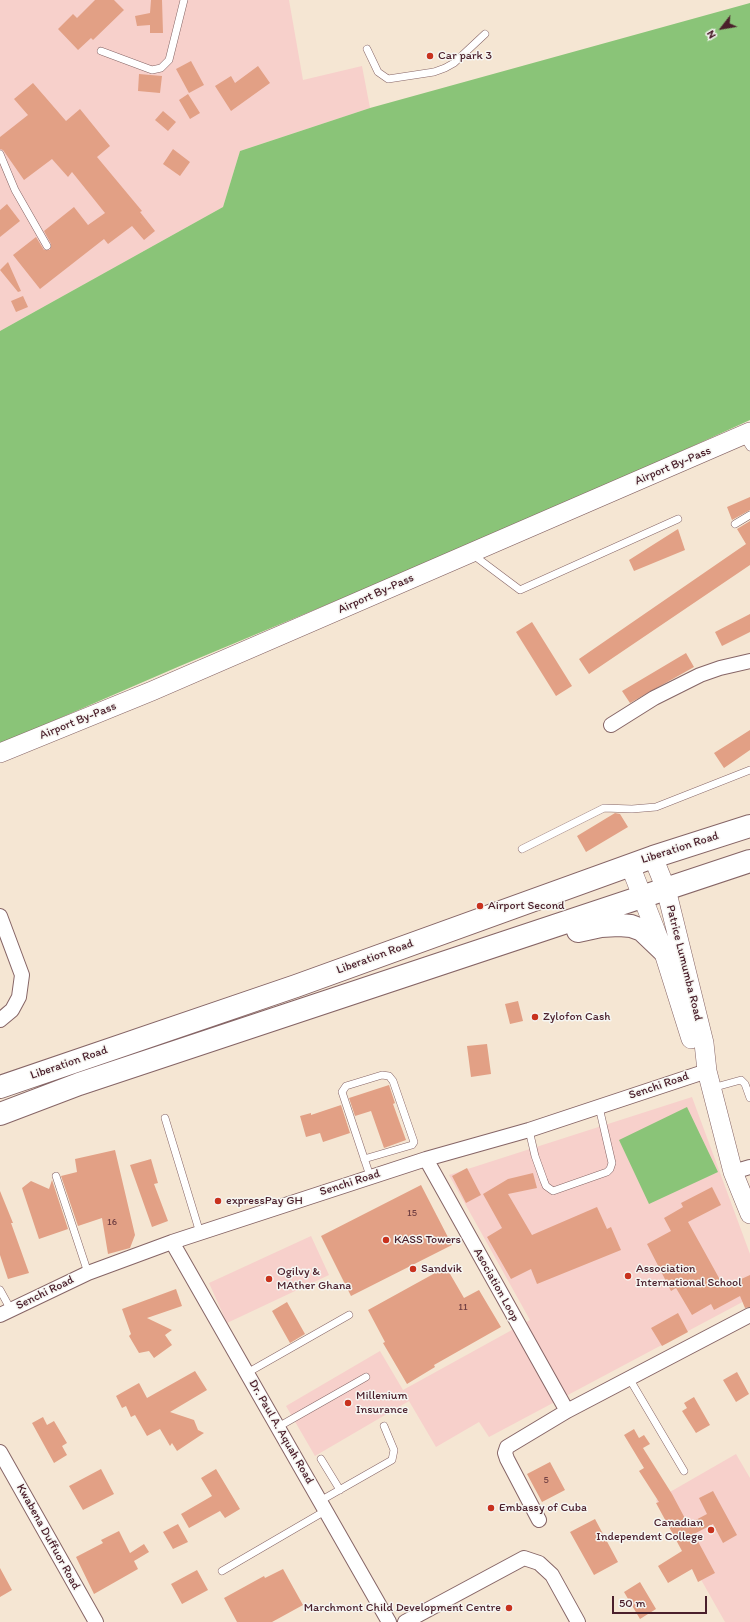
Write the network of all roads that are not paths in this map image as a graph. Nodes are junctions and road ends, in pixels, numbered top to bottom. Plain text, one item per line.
1 (184, 0) edge
2 (485, 34) dead end
3 (367, 49) dead end
4 (101, 51) dead end
5 (0, 154) edge
6 (47, 246) dead end
7 (747, 438) edge
8 (750, 515) edge
9 (678, 519) dead end
10 (735, 524) dead end
11 (472, 554) junction
12 (750, 661) edge
13 (611, 725) dead end
14 (0, 753) edge
15 (750, 770) edge
16 (750, 826) edge
17 (750, 846) edge
18 (522, 848) dead end
19 (653, 857) junction
20 (750, 861) edge
21 (630, 865) junction
22 (664, 885) junction
23 (643, 898) junction
24 (0, 916) edge
25 (534, 934) junction
26 (662, 950) junction
27 (0, 1020) edge
28 (709, 1079) junction
29 (0, 1087) edge
30 (750, 1098) edge
31 (599, 1107) junction
32 (0, 1114) edge
33 (165, 1118) dead end
34 (530, 1130) junction
35 (364, 1159) junction
36 (426, 1159) junction
37 (742, 1169) edge
38 (56, 1176) dead end
39 (370, 1176) junction
40 (750, 1214) edge
41 (200, 1233) junction
42 (172, 1242) junction
43 (88, 1272) junction
44 (0, 1290) edge
45 (6, 1313) edge
46 (349, 1315) dead end
47 (750, 1315) edge
48 (247, 1373) junction
49 (366, 1377) dead end
50 (629, 1378) junction
51 (567, 1411) junction
52 (384, 1426) dead end
53 (278, 1427) junction
54 (0, 1452) edge
55 (321, 1459) dead end
56 (684, 1471) dead end
57 (340, 1490) junction
58 (323, 1506) junction
59 (539, 1520) dead end
60 (222, 1571) dead end
61 (96, 1622) edge
62 (389, 1622) edge
63 (405, 1622) edge
64 (578, 1622) edge

1 - 4 lane
2 - 3 lane
5 - 6 lane
7 - 11 main road, Airport By-Pass
8 - 10 lane
9 - 11 lane
11 - 14 main road, Airport By-Pass
12 - 13 street
15 - 18 lane
16 - 19 highway, Liberation Road
17 - 22 highway
19 - 21 highway, Liberation Road
19 - 22 main road, Patrice Lumumba Road
20 - 22 highway, Liberation Road
21 - 23 main road, Patrice Lumumba Road
21 - 29 highway, Liberation Road
22 - 23 highway, Liberation Road
22 - 28 main road, Patrice Lumumba Road
23 - 25 highway, Liberation Road
23 - 26 main road, Patrice Lumumba Road
24 - 27 street
25 - 26 highway
25 - 32 highway, Liberation Road
26 - 28 main road, Patrice Lumumba Road
28 - 30 lane
28 - 31 street, Senchi Road
28 - 37 main road, Patrice Lumumba Road
31 - 34 street, Senchi Road
31 - 34 lane
33 - 41 lane
34 - 36 street, Senchi Road
35 - 35 lane
35 - 39 lane
36 - 39 street, Senchi Road
36 - 51 street, Asociation Loop
37 - 40 main road, Patrice Lumumba Road
38 - 43 lane
39 - 41 street, Senchi Road
41 - 42 street, Senchi Road
42 - 43 street, Senchi Road
42 - 48 street, Dr. Paul A. Aquah Road
43 - 45 street, Senchi Road
44 - 45 lane
46 - 48 lane
47 - 50 street
48 - 53 street, Dr. Paul A. Aquah Road
49 - 53 lane
50 - 51 street
50 - 56 lane
51 - 59 street
52 - 57 lane
53 - 58 street, Dr. Paul A. Aquah Road
54 - 61 street, Kwabena Duffuor Road
55 - 57 lane
57 - 58 lane
58 - 60 lane
58 - 62 street, Dr. Paul A. Aquah Road
63 - 64 street

